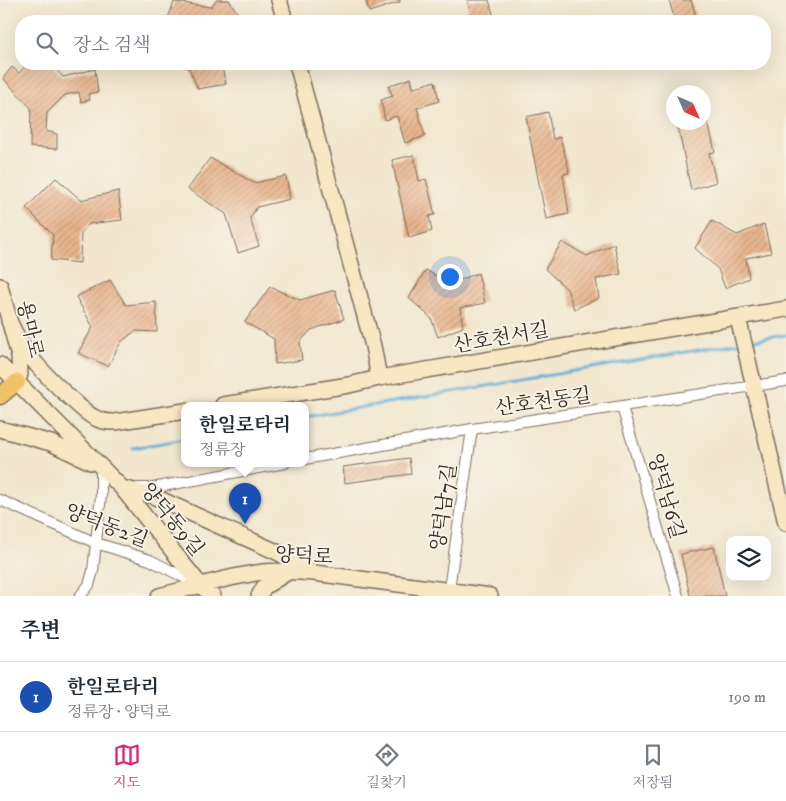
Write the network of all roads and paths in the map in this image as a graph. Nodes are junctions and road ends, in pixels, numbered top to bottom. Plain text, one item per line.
1 (279, 0) edge
2 (283, 15) edge
3 (299, 70) edge
4 (0, 286) edge
5 (786, 309) edge
6 (738, 318) junction
7 (9, 321) junction
8 (0, 365) edge
9 (379, 378) junction
10 (786, 381) edge
11 (17, 382) junction
12 (753, 385) junction
13 (0, 396) edge
14 (242, 402) edge
15 (622, 407) junction
16 (181, 412) edge
17 (0, 429) edge
18 (472, 429) junction
19 (309, 458) edge
20 (98, 464) junction
21 (264, 467) edge
22 (122, 488) junction
23 (0, 500) edge
24 (786, 522) edge
25 (96, 543) junction
26 (290, 572) junction
27 (314, 573) junction
28 (201, 593) edge
29 (448, 593) edge
30 (80, 596) edge
31 (160, 596) edge
32 (212, 596) edge
33 (259, 596) edge
34 (490, 596) edge
35 (678, 596) edge

1 - 2 main road
3 - 9 main road
4 - 7 main road, 용마로
5 - 6 main road, 산호천서길
6 - 9 main road, 산호천서길
6 - 12 main road
7 - 11 main road, 용마로
7 - 16 main road
8 - 11 main road, 양덕동9길
9 - 14 main road, 산호천서길
10 - 12 street, 산호천동길
11 - 13 main road
11 - 20 main road, 양덕동9길
12 - 15 street, 산호천동길
12 - 24 main road
15 - 18 street, 산호천동길
15 - 35 street, 양덕남6길
17 - 20 main road
18 - 19 street, 산호천동길
18 - 29 street, 양덕남7길
20 - 22 main road, 양덕동9길
20 - 25 street
21 - 22 street
22 - 27 main road
22 - 28 main road, 양덕동9길
23 - 25 street, 양덕동2길
25 - 28 street, 양덕동2길
25 - 30 street
26 - 27 main road, 양덕로
26 - 28 main road, 양덕로
26 - 33 main road
27 - 29 main road, 양덕로
28 - 31 main road, 양덕로
28 - 32 main road, 양덕동9길
29 - 34 main road, 양덕로

